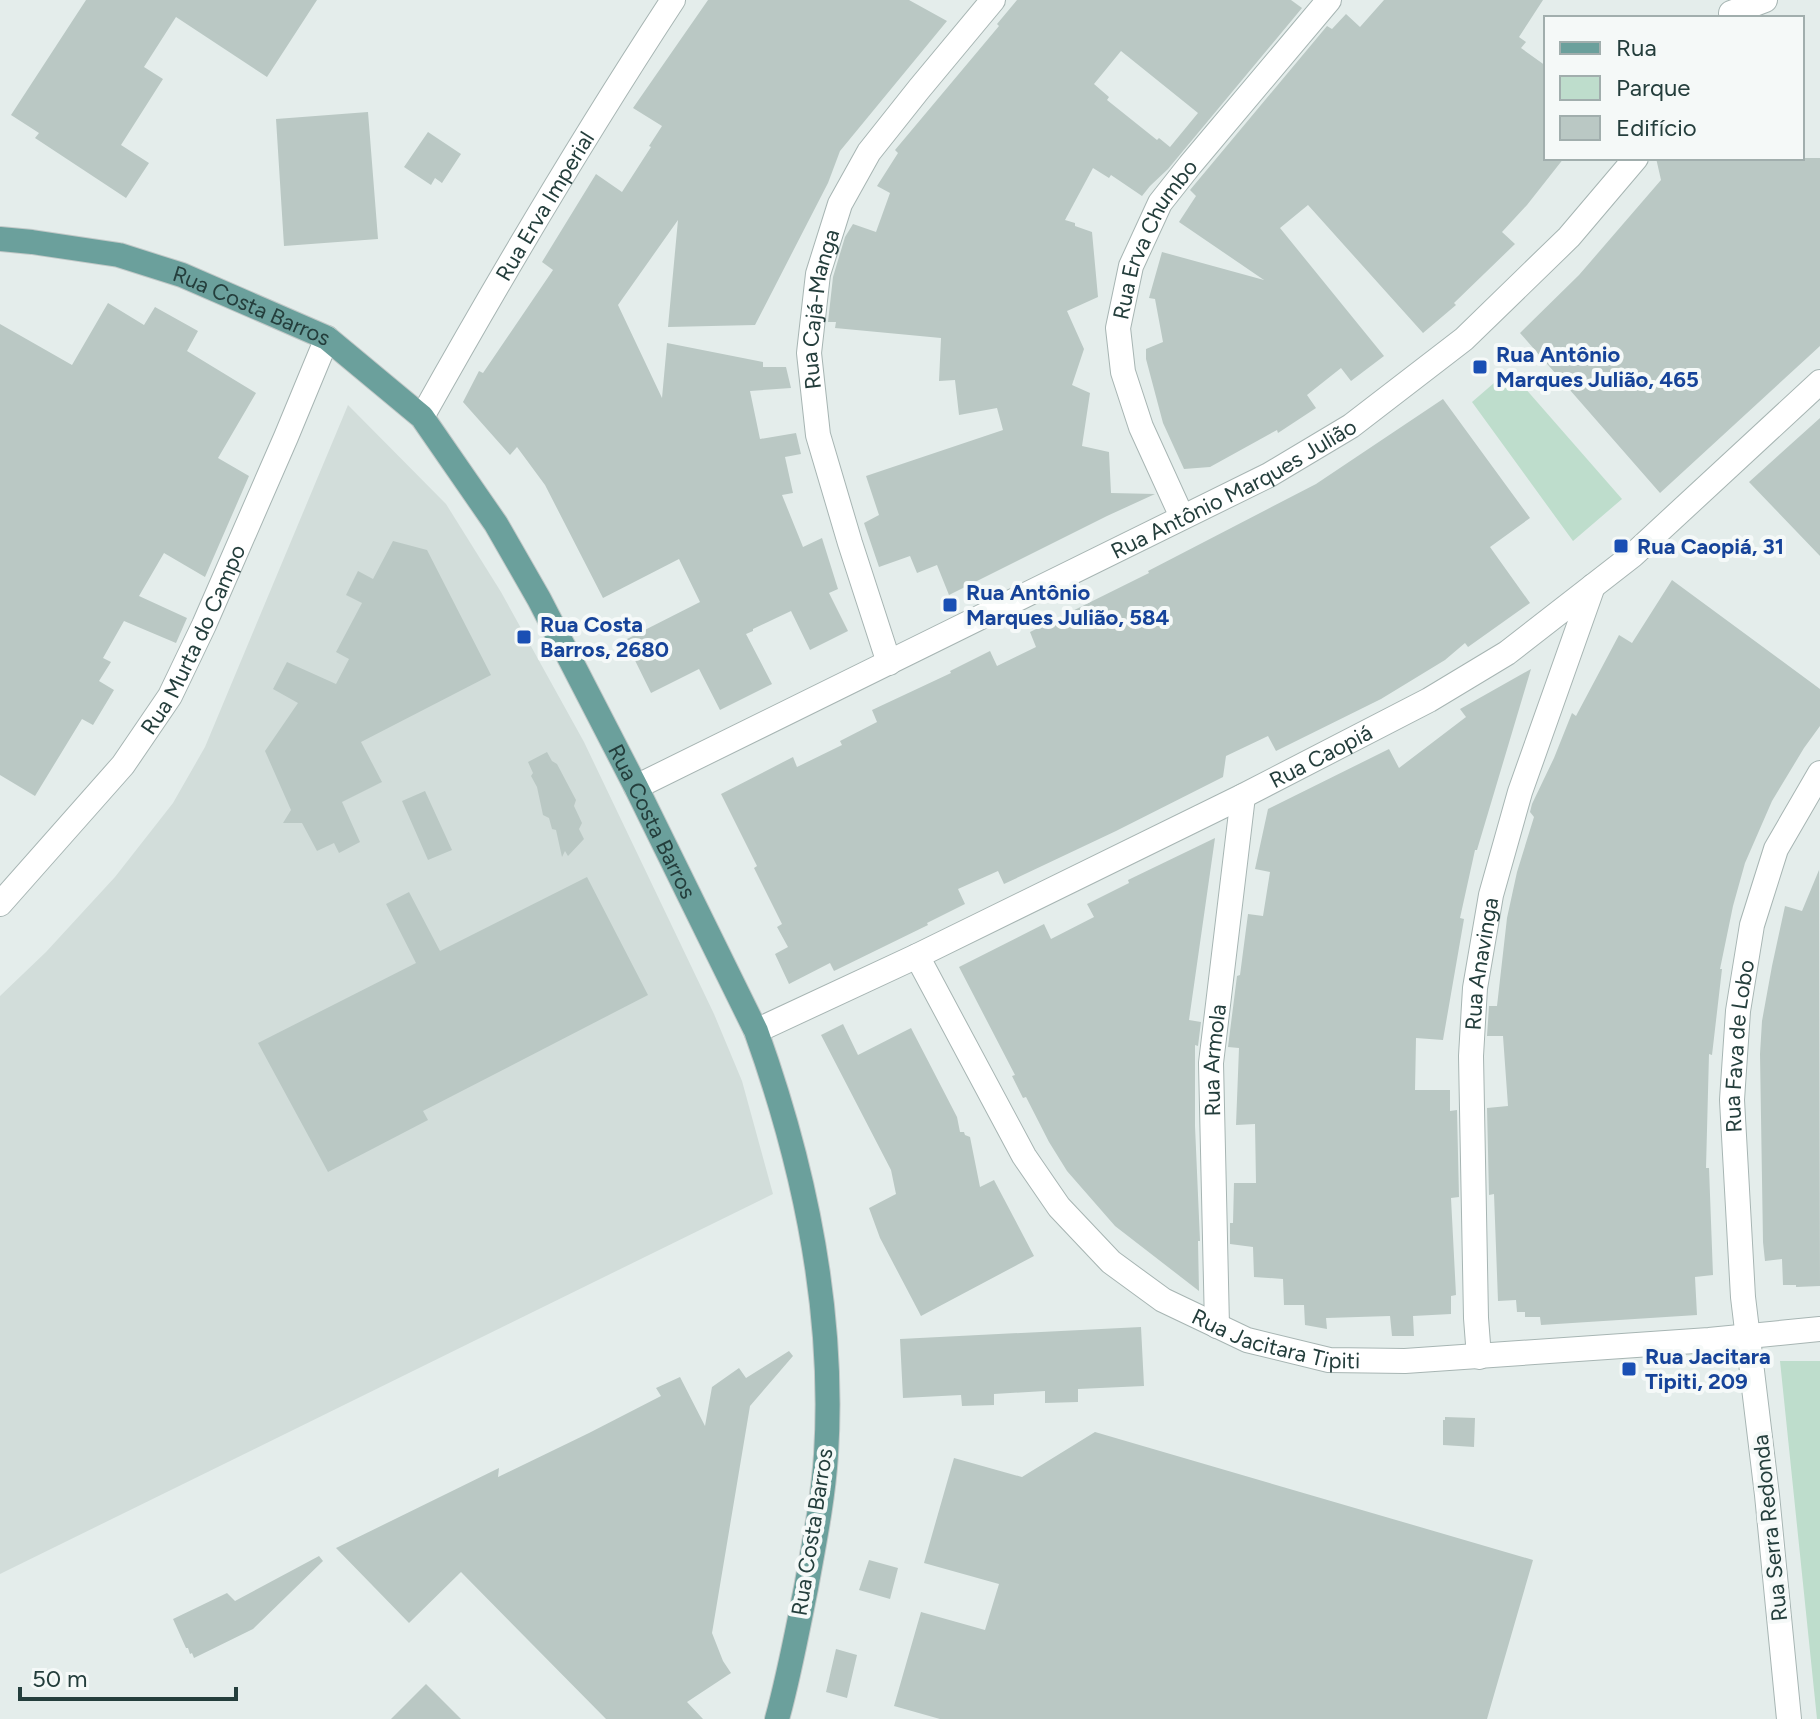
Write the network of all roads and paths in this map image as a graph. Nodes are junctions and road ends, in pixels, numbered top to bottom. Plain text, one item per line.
1 (673, 0) edge
2 (993, 0) edge
3 (1329, 0) edge
4 (1765, 0) edge
5 (1732, 10) edge
6 (1634, 160) edge
7 (0, 239) edge
8 (327, 338) junction
9 (1820, 382) edge
10 (422, 417) junction
11 (1182, 517) junction
12 (1593, 586) junction
13 (889, 663) junction
14 (1820, 773) edge
15 (636, 787) junction
16 (1243, 796) junction
17 (0, 904) edge
18 (917, 956) junction
19 (756, 1031) junction
20 (1217, 1326) junction
21 (1820, 1329) edge
22 (1748, 1336) junction
23 (1479, 1357) junction
24 (777, 1719) edge
25 (1789, 1719) edge

1 - 10 street, Rua Erva Imperial
2 - 13 street, Rua Cajá-Manga
3 - 11 street, Rua Erva Chumbo
4 - 5 street
6 - 11 street, Rua Antônio Marques Julião
7 - 8 main road, Rua Costa Barros
8 - 10 main road, Rua Costa Barros
8 - 17 street, Rua Murta do Campo
9 - 12 street, Rua Caopiá
10 - 15 main road, Rua Costa Barros
11 - 13 street, Rua Antônio Marques Julião
12 - 16 street, Rua Caopiá
12 - 23 street, Rua Anavinga
13 - 15 street, Rua Antônio Marques Julião
14 - 22 street, Rua Fava de Lobo
15 - 19 main road, Rua Costa Barros
16 - 18 street, Rua Caopiá
16 - 20 street, Rua Armola
18 - 19 street, Rua Caopiá
18 - 20 street, Rua Jacitara Tipiti
19 - 24 main road, Rua Costa Barros
20 - 23 street, Rua Jacitara Tipiti
21 - 22 street, Rua Jacitara Tipiti
22 - 23 street, Rua Jacitara Tipiti
22 - 25 street, Rua Serra Redonda

